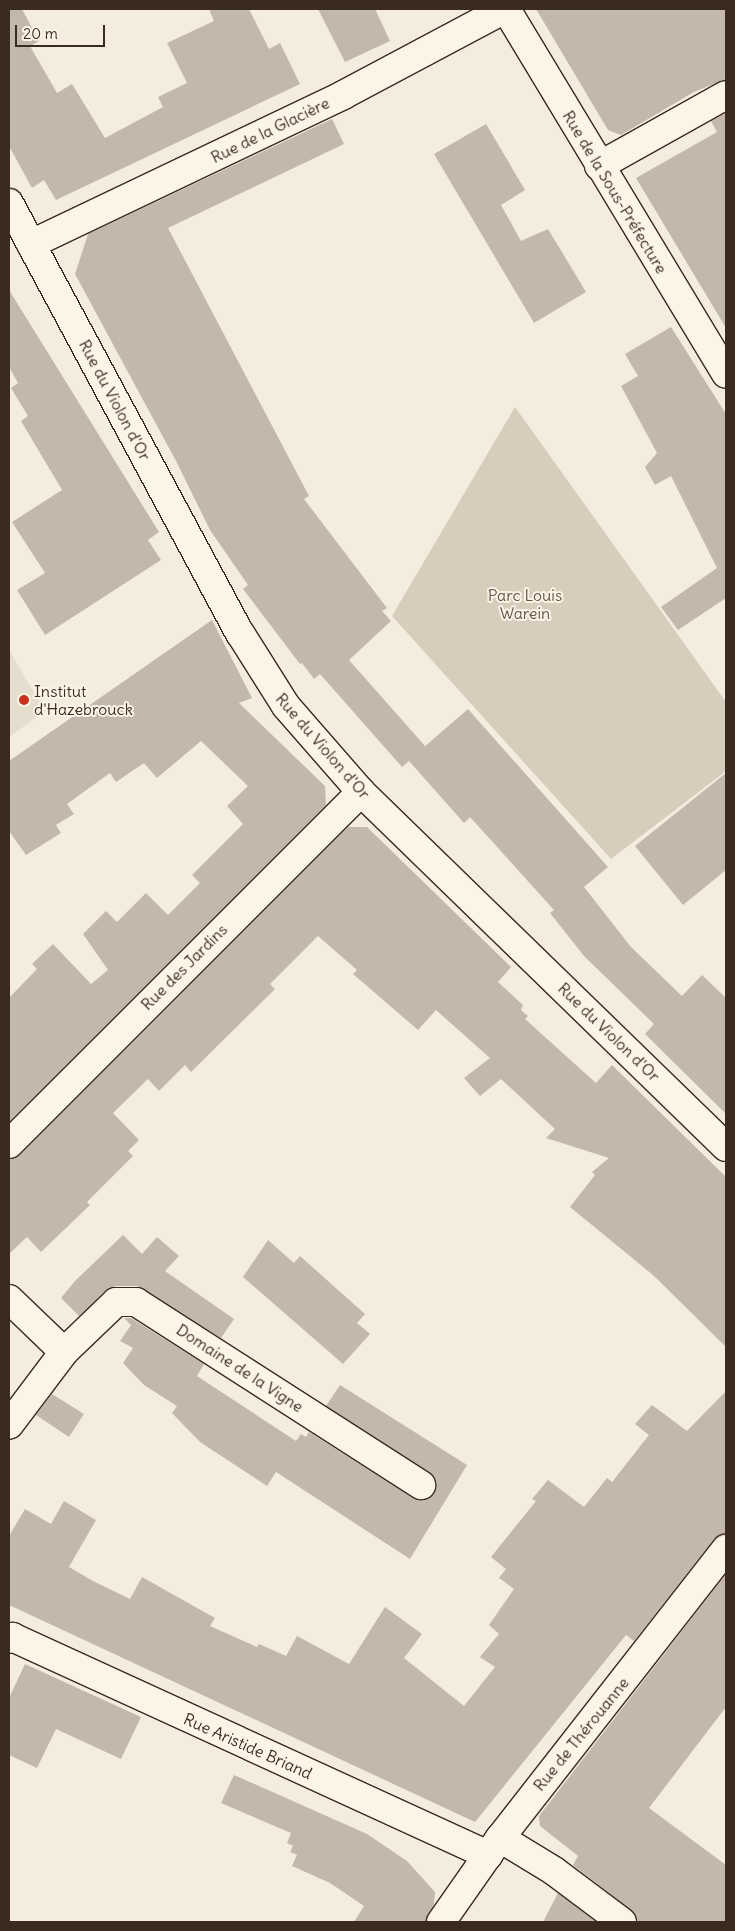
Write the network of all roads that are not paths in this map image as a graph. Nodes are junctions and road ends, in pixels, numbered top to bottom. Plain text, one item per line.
1 (506, 9) edge
2 (726, 95) edge
3 (600, 166) junction
4 (9, 202) edge
5 (31, 244) junction
6 (726, 374) edge
7 (361, 792) junction
8 (9, 1144) edge
9 (726, 1148) edge
10 (9, 1298) edge
11 (64, 1352) junction
12 (9, 1425) edge
13 (421, 1485) dead end
14 (726, 1549) edge
15 (10, 1637) edge
16 (494, 1846) junction
17 (441, 1922) edge
18 (622, 1922) edge

1 - 3 street, Rue de la Sous-Préfecture
1 - 5 street, Rue de la Glacière
2 - 3 street
3 - 6 street, Rue de la Sous-Préfecture
4 - 5 street, Rue du Violon d'Or
5 - 7 street, Rue du Violon d'Or
7 - 8 street, Rue des Jardins
7 - 9 street, Rue du Violon d'Or
10 - 11 street
11 - 12 street, Domaine de la Vigne
11 - 13 street, Domaine de la Vigne
14 - 16 street, Rue de Thérouanne
15 - 16 street, Rue Aristide Briand
16 - 17 street, Rue de Thérouanne
16 - 18 street, Rue Aristide Briand

